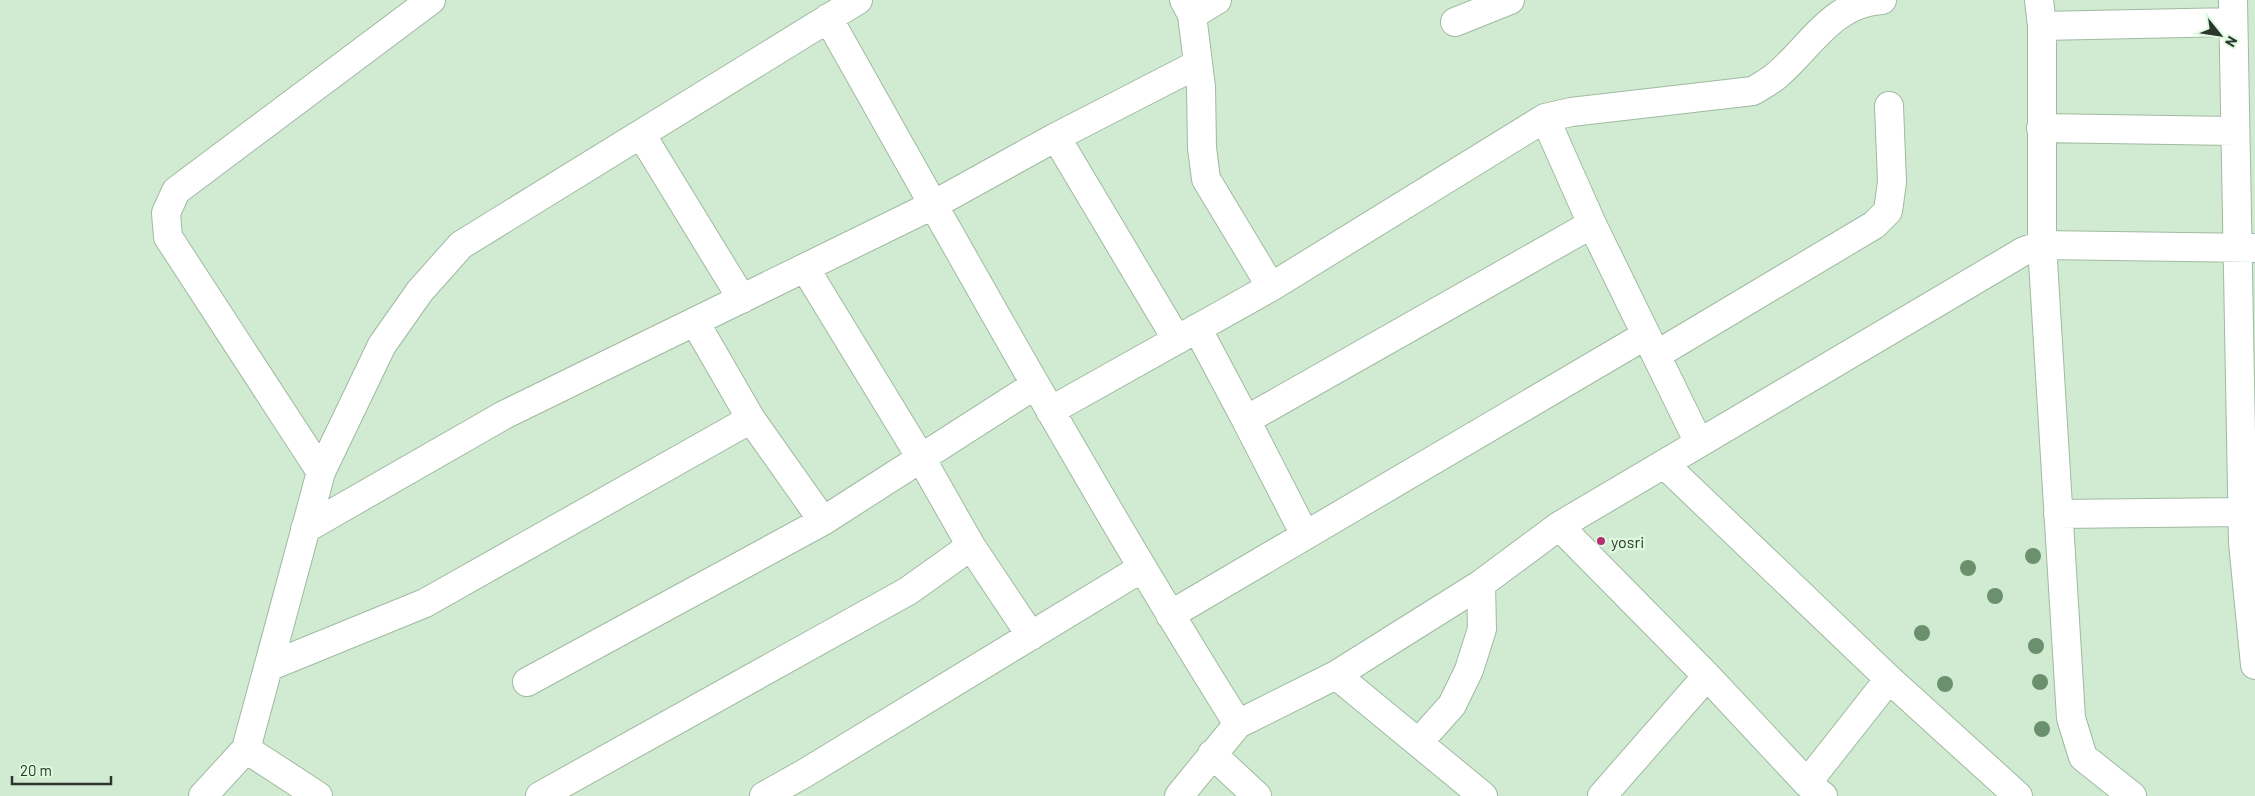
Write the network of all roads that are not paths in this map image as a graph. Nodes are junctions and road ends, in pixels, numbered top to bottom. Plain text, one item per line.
1 (432, 0) edge
2 (858, 0) edge
3 (1216, 0) edge
4 (1510, 0) edge
5 (1873, 0) edge
6 (1882, 0) edge
7 (1188, 7) edge
8 (2233, 11) edge
9 (2041, 13) edge
10 (828, 18) junction
11 (1455, 22) dead end
12 (1198, 64) junction
13 (1889, 106) dead end
14 (1545, 118) junction
15 (2041, 128) junction
16 (2234, 131) junction
17 (641, 134) junction
18 (1056, 136) junction
19 (933, 205) junction
20 (1592, 224) junction
21 (2042, 244) junction
22 (2247, 247) edge
23 (805, 268) junction
24 (1271, 287) junction
25 (742, 299) junction
26 (695, 322) junction
27 (1187, 334) junction
28 (1651, 345) junction
29 (1035, 385) junction
30 (1050, 411) junction
31 (751, 420) junction
32 (1246, 420) junction
33 (1699, 443) junction
34 (920, 458) junction
35 (1664, 464) junction
36 (321, 472) junction
37 (2242, 512) junction
38 (2058, 514) junction
39 (823, 522) junction
40 (1560, 526) junction
41 (305, 529) junction
42 (1305, 535) junction
43 (2249, 543) edge
44 (971, 546) junction
45 (1142, 568) junction
46 (1481, 584) junction
47 (1170, 615) junction
48 (1031, 636) junction
49 (2255, 666) edge
50 (268, 668) junction
51 (1336, 675) junction
52 (1706, 676) junction
53 (1889, 679) junction
54 (527, 682) dead end
55 (1238, 724) junction
56 (1419, 742) junction
57 (246, 750) junction
58 (1212, 754) junction
59 (1815, 789) edge
60 (1472, 792) edge
61 (1604, 795) edge
62 (203, 796) edge
63 (318, 796) edge
64 (540, 796) edge
65 (764, 796) edge
66 (1178, 796) edge
67 (1256, 796) edge
68 (2018, 796) edge
69 (2132, 796) edge

1 - 36 street
2 - 10 street
3 - 7 street
4 - 11 street
5 - 6 street
5 - 14 street
7 - 12 street
8 - 9 street
8 - 16 street
9 - 15 street
10 - 17 street
10 - 19 street
12 - 18 street
12 - 24 street
13 - 28 street
14 - 20 street
14 - 24 street
15 - 16 street
15 - 21 street
16 - 22 street
17 - 25 street
17 - 36 street
18 - 19 street
18 - 27 street
19 - 23 street
19 - 29 street
20 - 28 street
20 - 32 street
21 - 22 street
21 - 33 street
21 - 38 street
22 - 37 street
23 - 25 street
23 - 34 street
24 - 27 street
25 - 26 street
26 - 31 street
26 - 41 street
27 - 30 street
27 - 32 street
28 - 33 street
28 - 42 street
29 - 30 street
29 - 34 street
30 - 45 street
31 - 39 street
31 - 50 street
32 - 42 street
33 - 35 street
34 - 39 street
34 - 44 street
35 - 40 street
35 - 53 street
36 - 41 street
37 - 38 street
37 - 43 street
38 - 69 street
39 - 54 street
40 - 46 street
40 - 52 street
41 - 50 street
42 - 47 street
43 - 49 street
44 - 48 street
44 - 64 street
45 - 47 street
45 - 48 street
46 - 51 street
46 - 56 street
47 - 55 street
48 - 65 street
50 - 57 street
51 - 55 street
51 - 56 street
52 - 59 street
52 - 61 street
53 - 59 street
53 - 68 street
55 - 58 street
56 - 60 street
57 - 62 street
57 - 63 street
58 - 66 street
58 - 67 street

